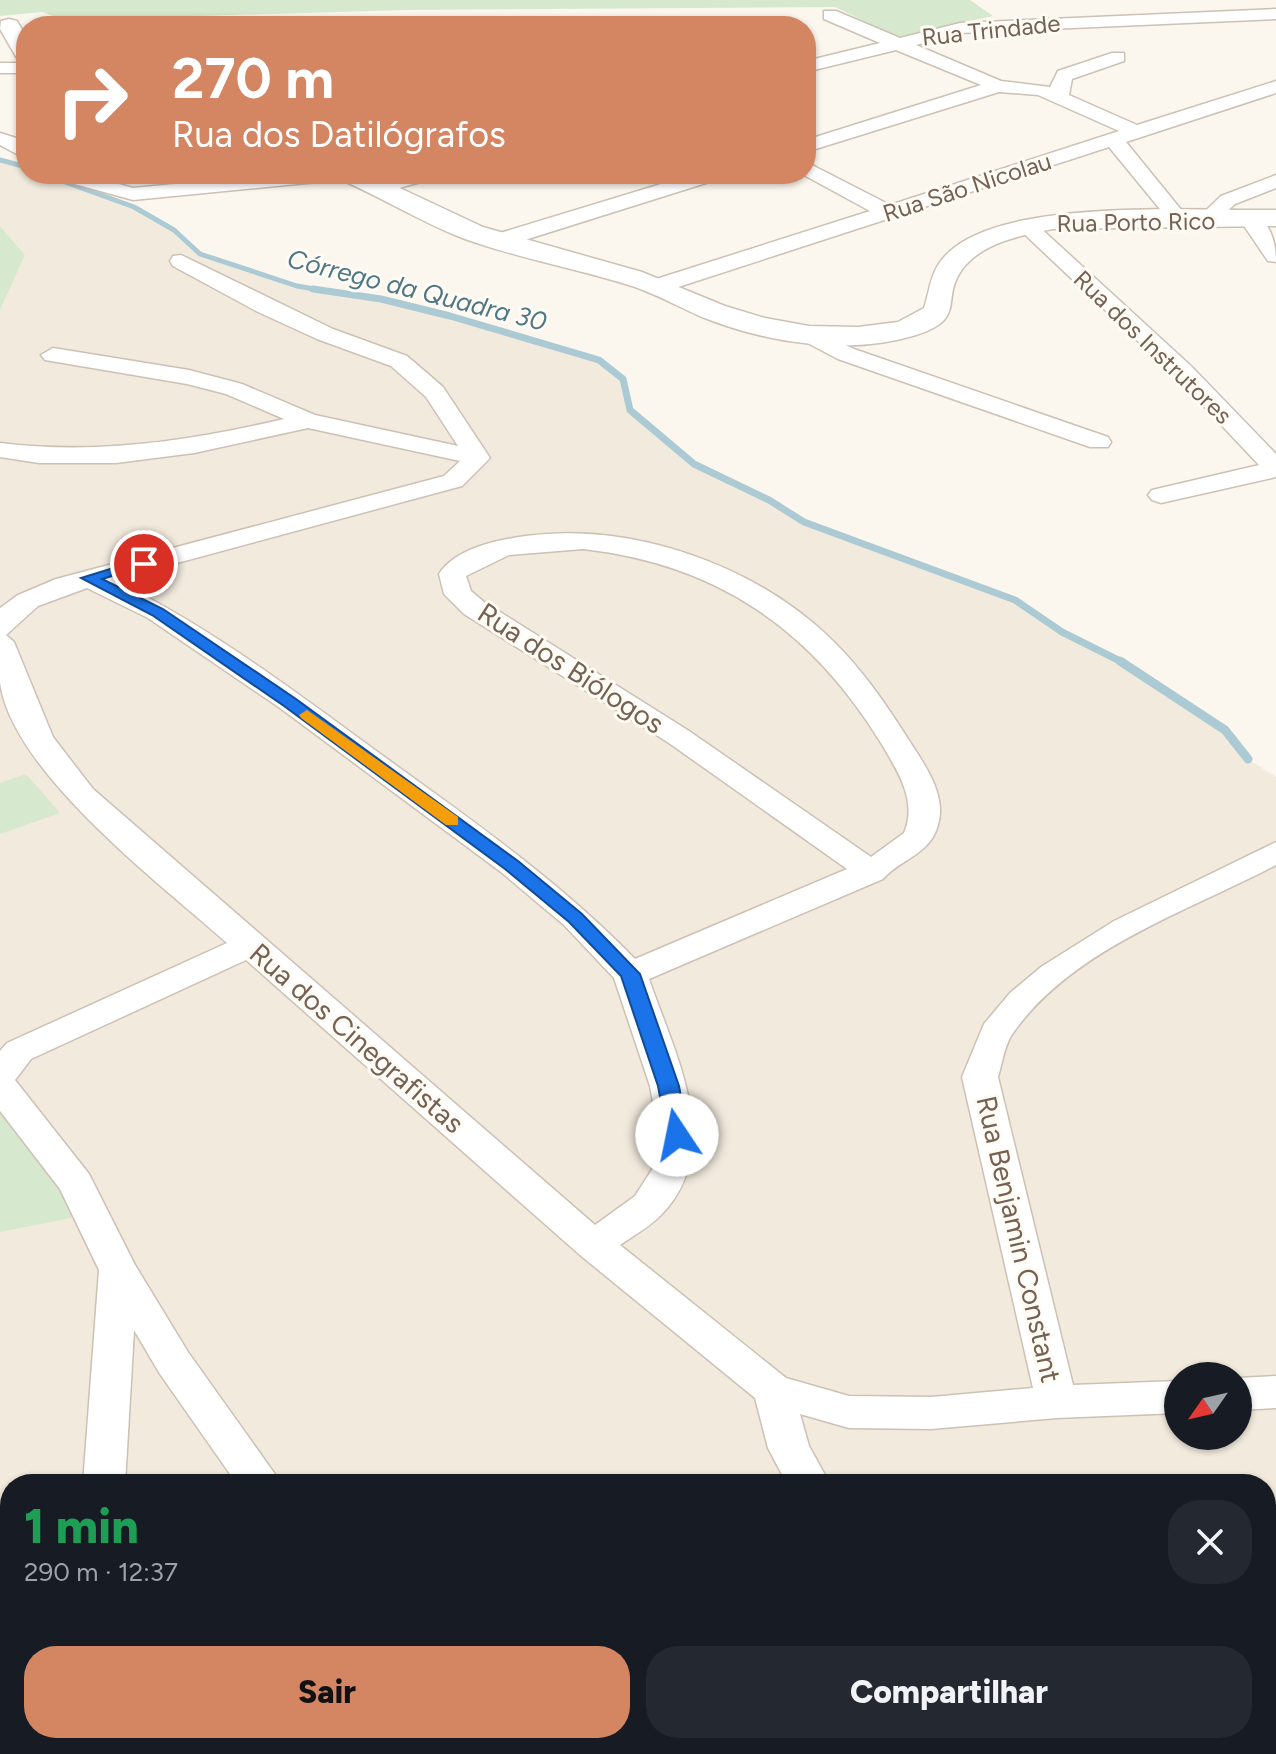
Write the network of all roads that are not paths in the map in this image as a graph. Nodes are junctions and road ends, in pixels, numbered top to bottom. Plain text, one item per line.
1 (1276, 14) edge
2 (830, 15) dead end
3 (9, 26) dead end
4 (16, 38) edge
5 (891, 43) junction
6 (1118, 57) dead end
7 (816, 64) edge
8 (998, 86) junction
9 (1276, 87) edge
10 (1060, 98) junction
11 (1136, 132) junction
12 (1114, 140) junction
13 (816, 143) edge
14 (816, 173) edge
15 (1276, 181) edge
16 (96, 184) edge
17 (236, 184) edge
18 (373, 184) edge
19 (392, 184) edge
20 (683, 184) edge
21 (381, 187) junction
22 (888, 212) junction
23 (1263, 219) edge
24 (1193, 220) junction
25 (1028, 227) junction
26 (498, 241) junction
27 (1276, 256) edge
28 (181, 261) dead end
29 (658, 286) junction
30 (808, 334) junction
31 (53, 355) dead end
32 (308, 421) junction
33 (1099, 442) dead end
34 (0, 450) edge
35 (478, 458) junction
36 (1276, 469) edge
37 (1161, 495) dead end
38 (104, 574) junction
39 (1, 629) edge
40 (1276, 852) edge
41 (872, 872) junction
42 (251, 945) junction
43 (630, 974) junction
44 (0, 1075) edge
45 (0, 1086) edge
46 (594, 1245) junction
47 (118, 1270) junction
48 (773, 1390) junction
49 (1276, 1392) edge
50 (1252, 1393) edge
51 (1164, 1398) edge
52 (1057, 1402) junction
53 (105, 1474) edge
54 (254, 1474) edge
55 (803, 1474) edge

1 - 5 street, Rua Trindade
2 - 5 street
3 - 4 street
5 - 7 street, Rua Trindade
5 - 8 street
6 - 10 street
8 - 10 street
8 - 13 street
9 - 11 street, Rua São Nicolau
10 - 11 street
11 - 12 street, Rua São Nicolau
12 - 22 street, Rua São Nicolau
12 - 24 street
14 - 22 street
15 - 24 street
16 - 17 street
18 - 21 street, Rua Porto Rico
19 - 21 street
20 - 26 street
21 - 26 street, Rua Porto Rico
22 - 29 street, Rua São Nicolau
23 - 24 street, Rua Porto Rico
23 - 27 street
24 - 25 street, Rua Porto Rico
25 - 30 street, Rua Porto Rico
25 - 36 street, Rua dos Instrutores
26 - 29 street, Rua Porto Rico
28 - 35 street
29 - 30 street, Rua Porto Rico
30 - 33 street, Rua Porto Rico
31 - 32 street
32 - 34 street
32 - 35 street
35 - 38 street
36 - 37 street
38 - 39 street
38 - 43 street
39 - 42 street, Rua dos Cinegrafistas
40 - 52 street, Rua Benjamin Constant
41 - 41 street, Rua dos Biólogos
41 - 43 street, Rua dos Biólogos
42 - 44 street
42 - 46 street, Rua dos Cinegrafistas
43 - 46 street
45 - 47 street
46 - 48 street, Rua dos Cinegrafistas
47 - 53 street
47 - 54 street
48 - 52 street, Rua dos Cinegrafistas
48 - 55 street
49 - 50 street
51 - 52 street, Rua dos Cinegrafistas

